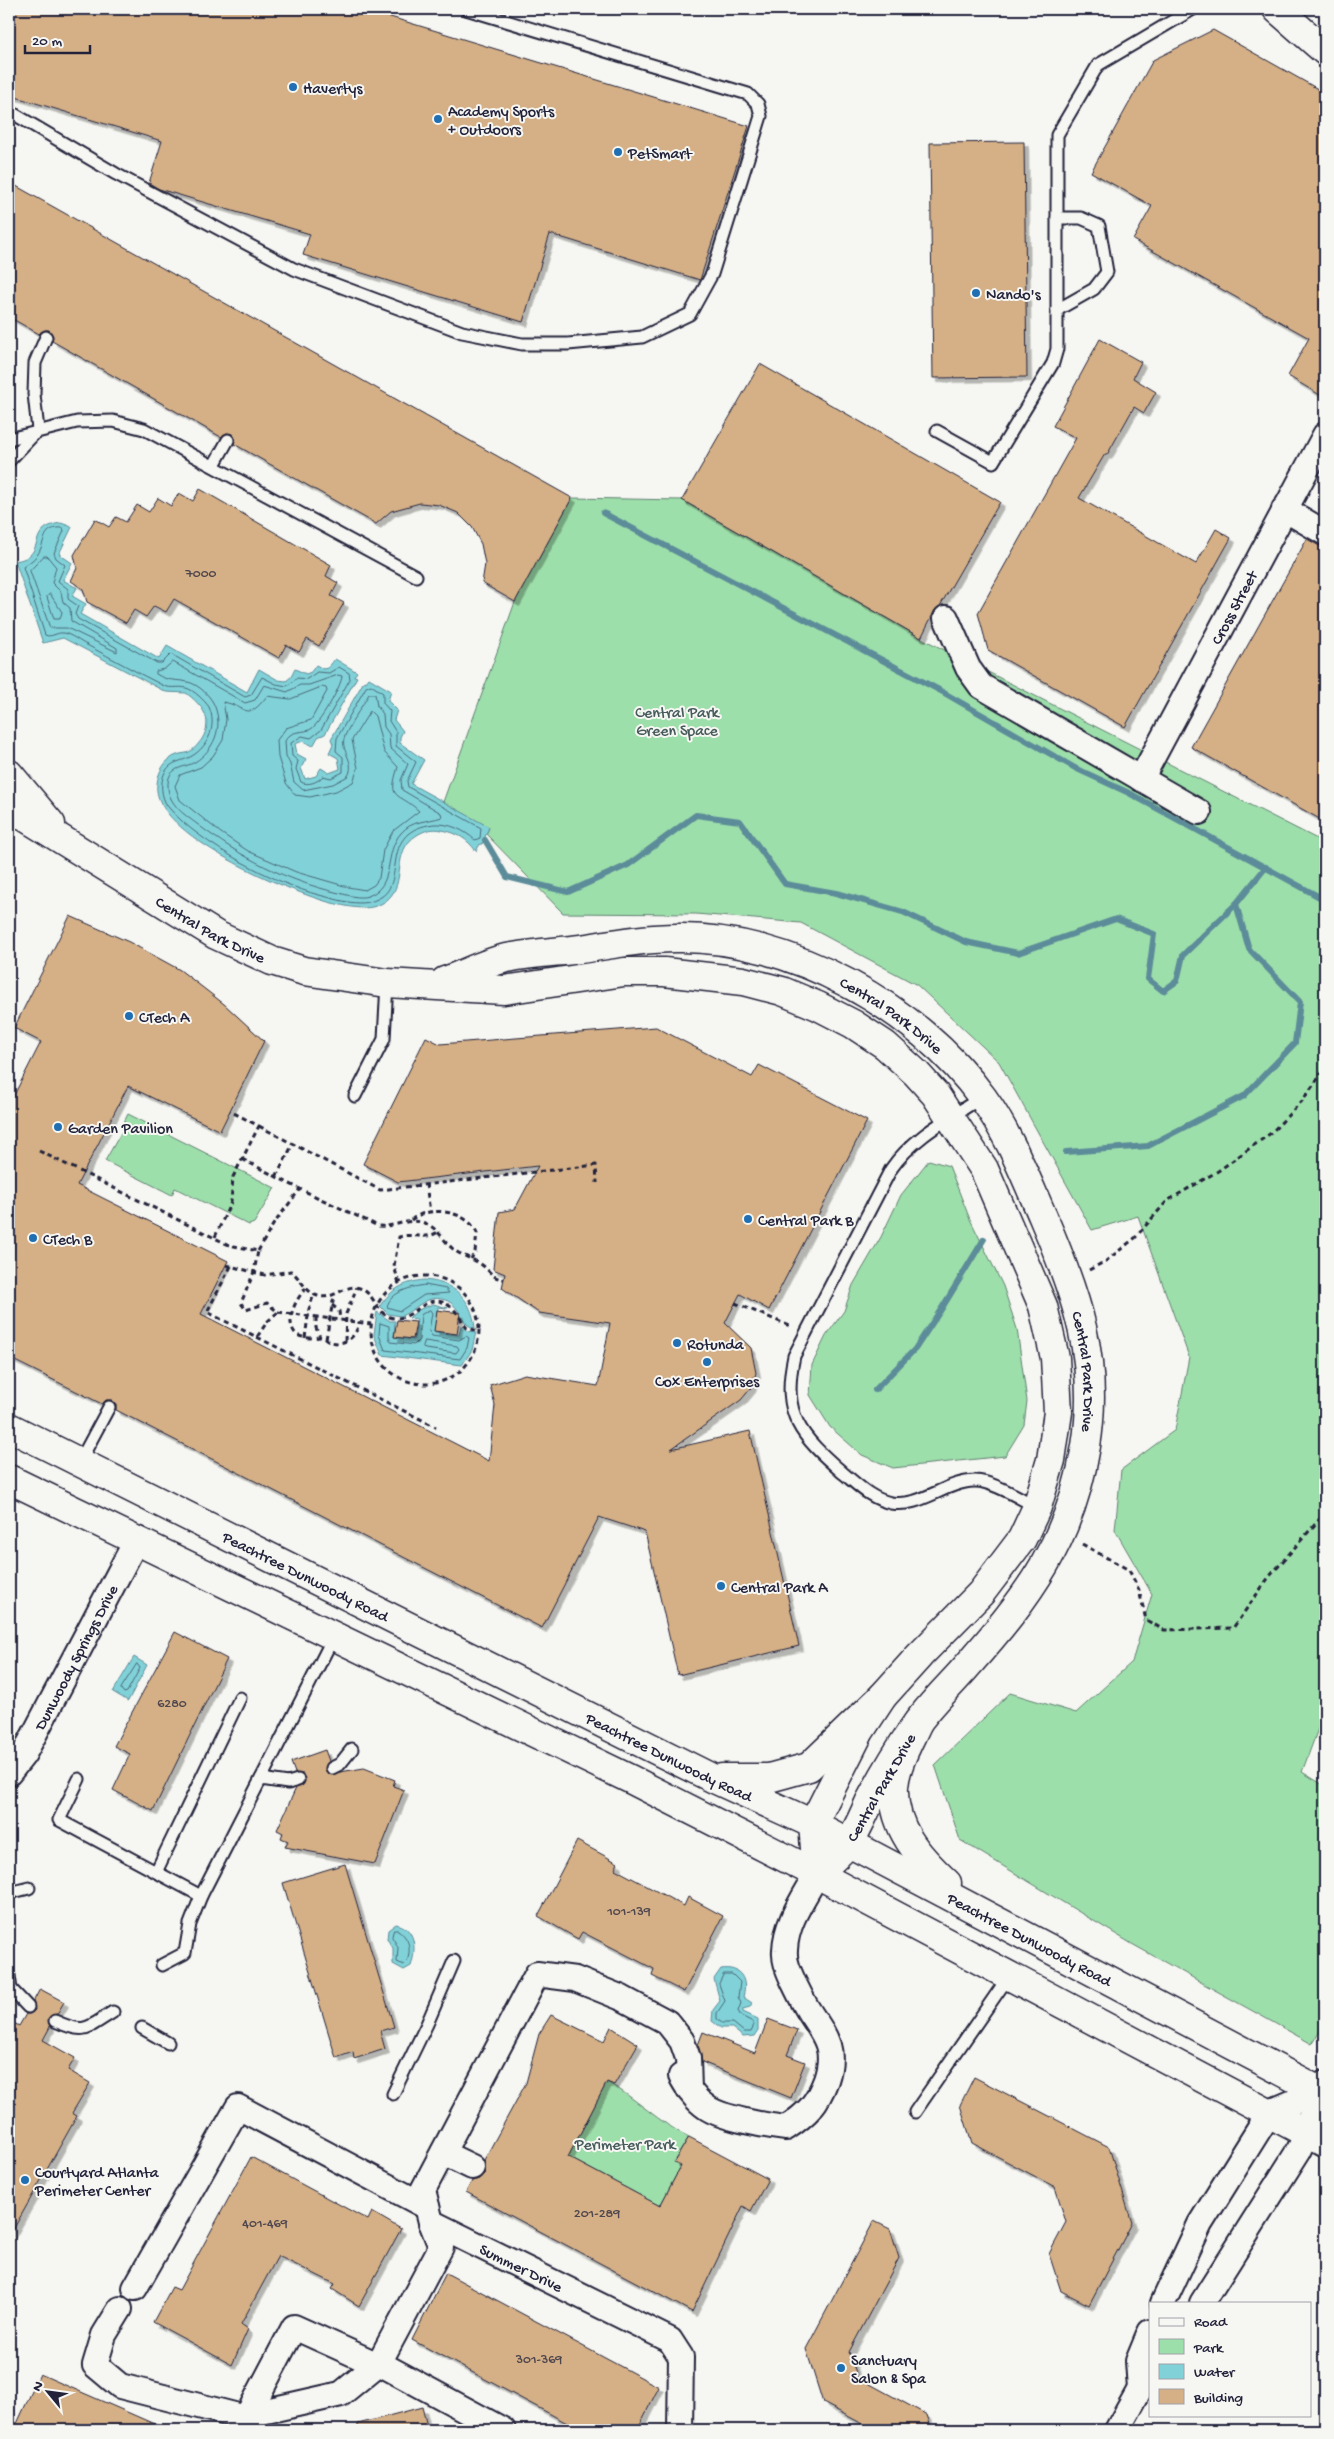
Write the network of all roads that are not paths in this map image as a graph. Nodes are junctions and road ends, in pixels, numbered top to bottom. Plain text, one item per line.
1 (466, 9) edge
2 (1193, 9) edge
3 (1277, 9) edge
4 (1325, 51) edge
5 (9, 111) edge
6 (1057, 218) junction
7 (1057, 310) junction
8 (46, 338) dead end
9 (38, 430) junction
10 (937, 431) dead end
11 (9, 439) edge
12 (228, 440) dead end
13 (1323, 443) edge
14 (9, 461) edge
15 (214, 465) junction
16 (1284, 509) junction
17 (1325, 533) edge
18 (416, 576) dead end
19 (946, 618) dead end
20 (9, 774) edge
21 (1141, 778) junction
22 (9, 807) edge
23 (1199, 812) dead end
24 (9, 827) edge
25 (69, 844) junction
26 (387, 983) junction
27 (438, 984) junction
28 (355, 1096) dead end
29 (982, 1097) junction
30 (952, 1117) junction
31 (109, 1407) dead end
32 (9, 1427) edge
33 (80, 1462) junction
34 (9, 1479) edge
35 (1037, 1507) junction
36 (137, 1539) junction
37 (334, 1634) junction
38 (883, 1696) junction
39 (240, 1698) dead end
40 (918, 1722) junction
41 (352, 1750) dead end
42 (332, 1768) dead end
43 (9, 1773) edge
44 (712, 1778) junction
45 (79, 1779) dead end
46 (261, 1779) junction
47 (298, 1780) dead end
48 (813, 1824) junction
49 (849, 1842) junction
50 (156, 1872) junction
51 (817, 1874) junction
52 (29, 1888) dead end
53 (9, 1892) edge
54 (201, 1896) junction
55 (972, 1906) junction
56 (454, 1961) dead end
57 (162, 1965) dead end
58 (9, 1976) edge
59 (1009, 1976) junction
60 (28, 2007) dead end
61 (114, 2012) dead end
62 (55, 2021) dead end
63 (142, 2028) dead end
64 (168, 2043) dead end
65 (1323, 2089) edge
66 (393, 2094) dead end
67 (915, 2112) dead end
68 (1270, 2112) junction
69 (1316, 2138) edge
70 (443, 2153) junction
71 (472, 2167) dead end
72 (427, 2206) junction
73 (135, 2288) dead end
74 (1170, 2297) edge
75 (1200, 2301) edge
76 (120, 2308) dead end
77 (1149, 2334) edge
78 (378, 2364) junction
79 (1145, 2384) edge
80 (246, 2418) junction
81 (503, 2430) edge
82 (680, 2430) edge
83 (1117, 2430) edge

1 - 5 lane
2 - 6 lane
3 - 4 street
6 - 7 lane
6 - 7 lane
7 - 10 lane
8 - 9 lane
9 - 11 lane
9 - 14 lane
9 - 15 lane
12 - 15 lane
13 - 16 street, Cross Street
15 - 18 lane
16 - 17 street
16 - 21 street, Cross Street
19 - 21 street
20 - 25 street
21 - 23 street
22 - 25 street, Central Park Drive
24 - 25 street
25 - 26 street, Central Park Drive
26 - 27 street, Central Park Drive
26 - 28 lane
27 - 29 street, Central Park Drive
27 - 30 street, Central Park Drive
29 - 30 lane
29 - 40 street, Central Park Drive
30 - 35 street, Central Park Drive
30 - 35 lane
31 - 33 lane
32 - 33 street, Peachtree Dunwoody Road
33 - 44 street, Peachtree Dunwoody Road
34 - 36 street
35 - 38 street, Central Park Drive
36 - 37 street
36 - 43 street, Dunwoody Springs Drive
37 - 46 lane
37 - 51 street
38 - 44 street
38 - 48 street, Central Park Drive
39 - 50 lane
40 - 49 street, Central Park Drive
40 - 55 street
41 - 42 lane
44 - 48 street, Peachtree Dunwoody Road
45 - 50 lane
46 - 47 lane
46 - 54 lane
48 - 49 street, Peachtree Dunwoody Road
48 - 51 street
49 - 51 street, Central Park Drive
49 - 55 street, Peachtree Dunwoody Road
50 - 54 lane
51 - 59 street
51 - 70 street
52 - 53 lane
54 - 57 lane
55 - 65 street, Peachtree Dunwoody Road
56 - 66 lane
58 - 60 lane
59 - 67 lane
59 - 68 street
61 - 62 lane
63 - 64 lane
65 - 68 street
65 - 69 street
68 - 69 street
68 - 74 street
69 - 75 street
70 - 71 street
70 - 72 street
72 - 73 street, Summer Drive
72 - 78 street
72 - 82 street, Summer Drive
76 - 80 street
77 - 79 street
78 - 80 street
78 - 80 street
78 - 81 street
79 - 83 street

